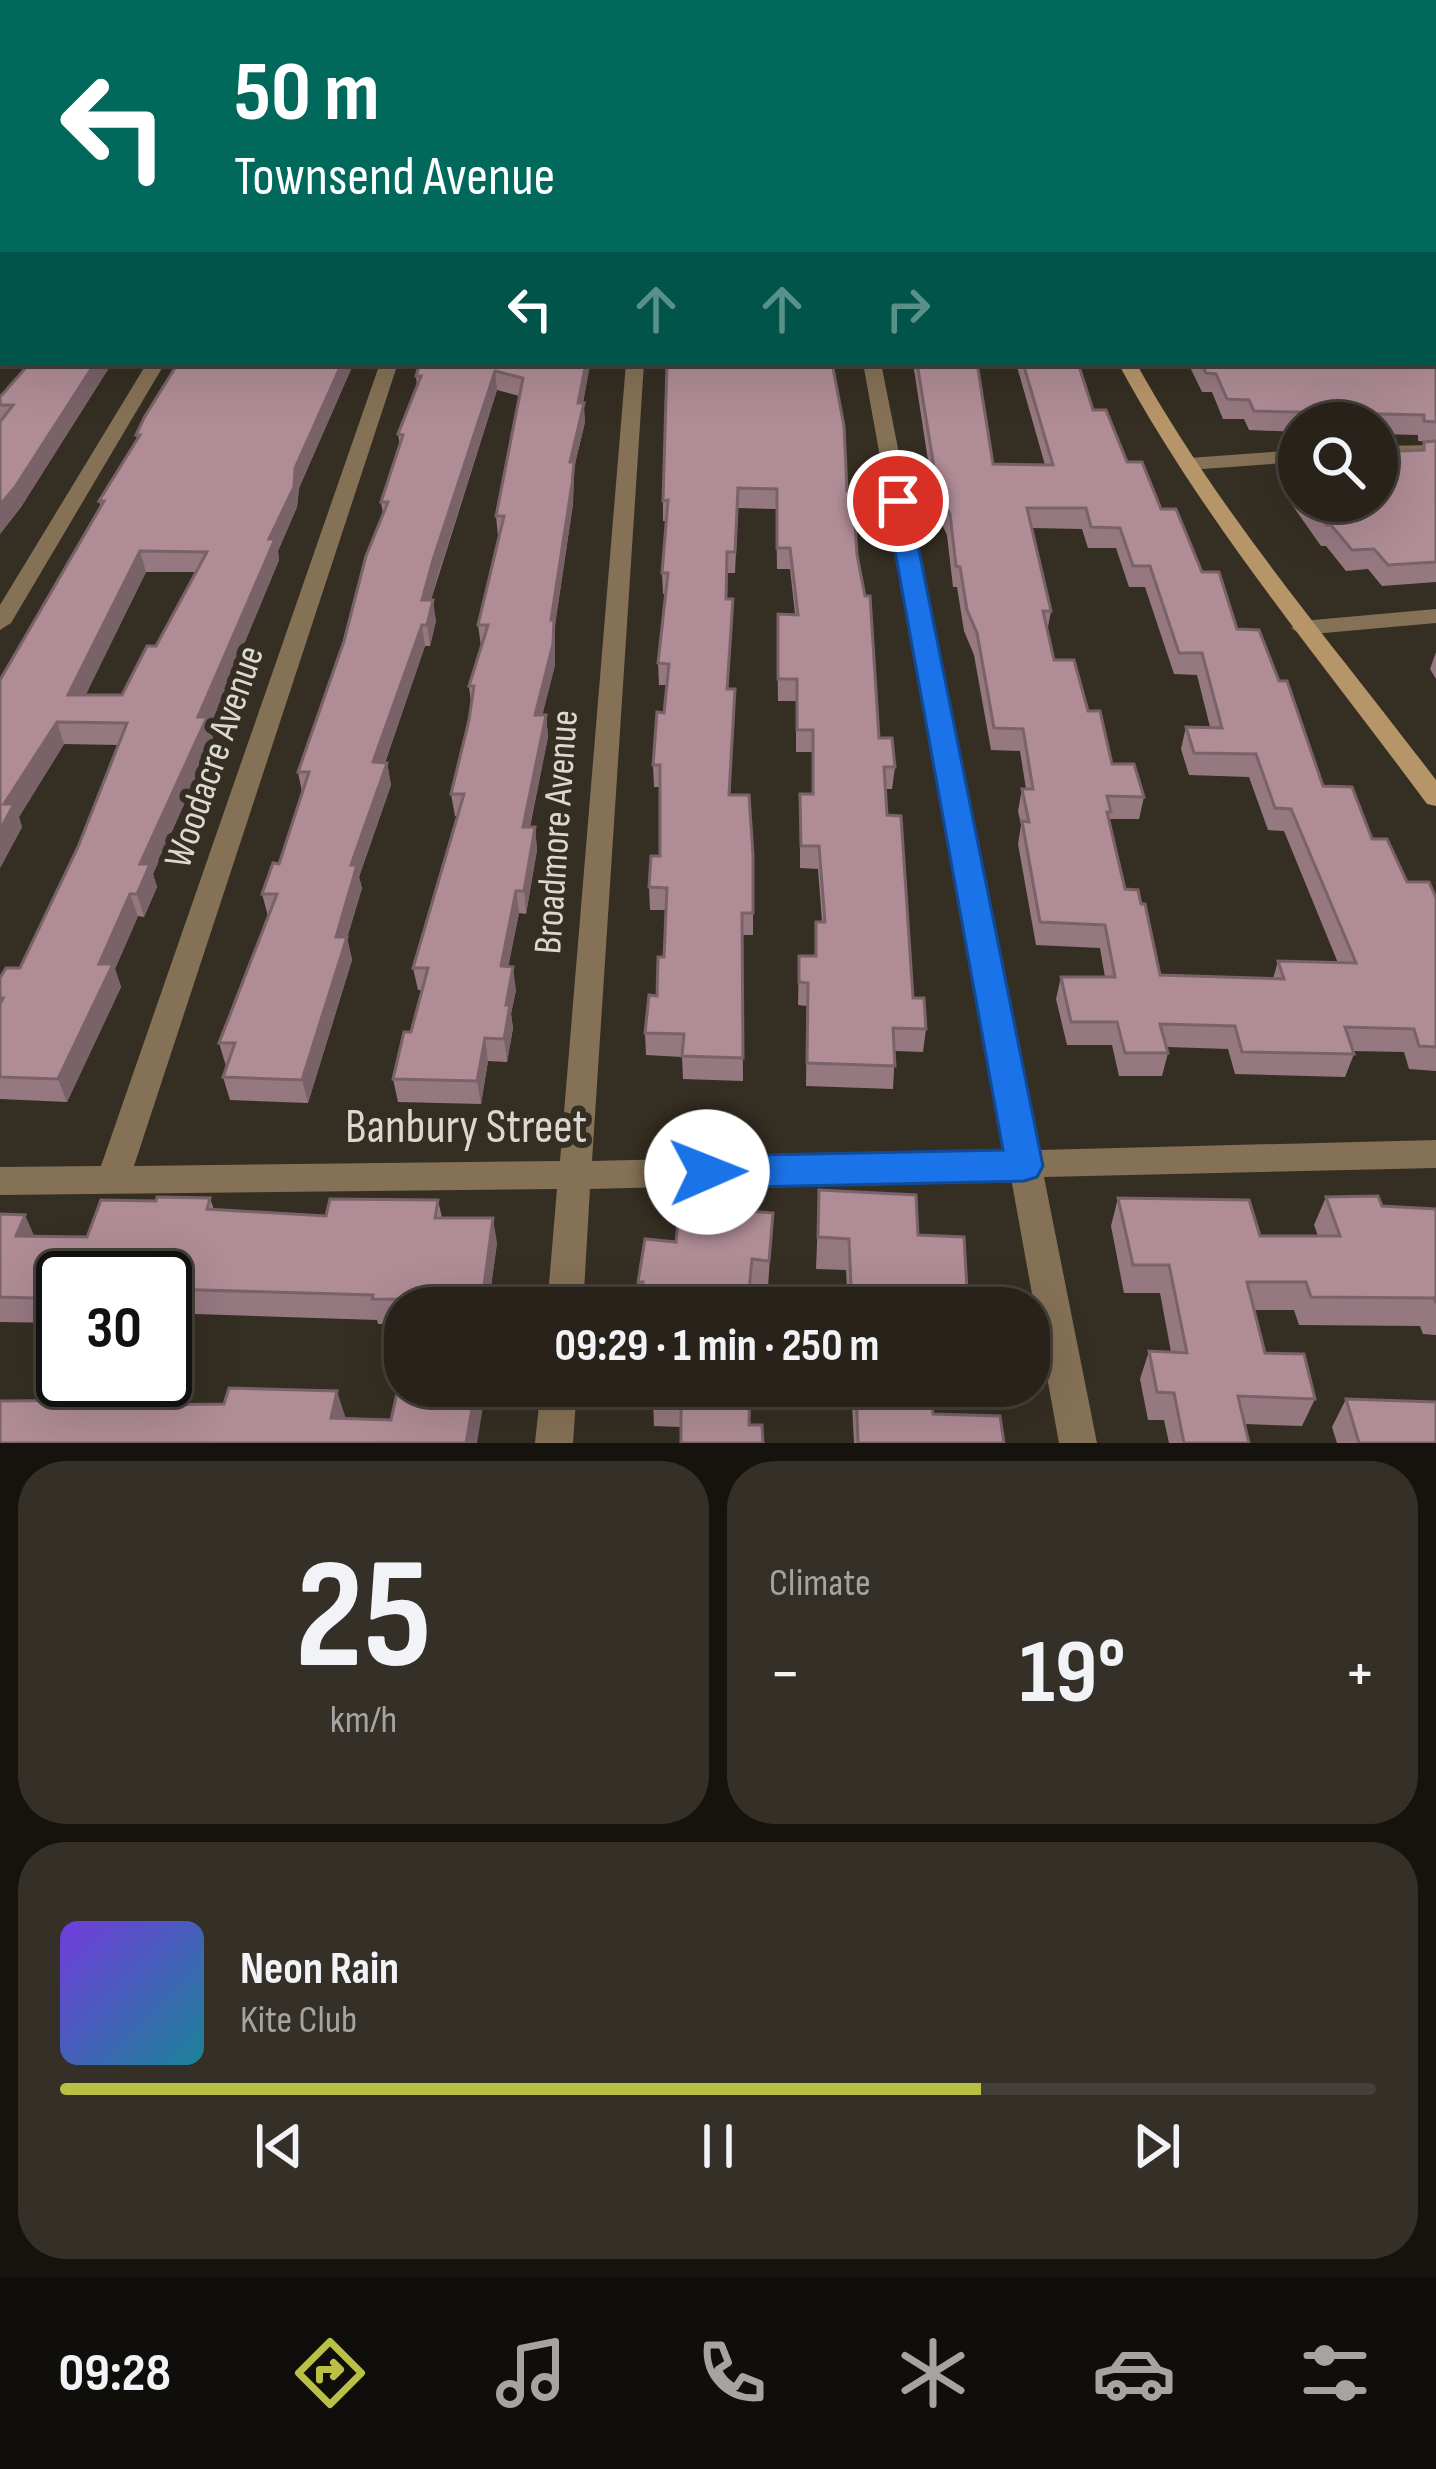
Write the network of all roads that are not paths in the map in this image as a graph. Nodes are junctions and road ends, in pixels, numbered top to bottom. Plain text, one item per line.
1 (154, 366) edge
2 (388, 366) edge
3 (635, 366) edge
4 (873, 366) edge
5 (1129, 366) edge
6 (1398, 452) edge
7 (1436, 452) edge
8 (1278, 458) edge
9 (1189, 464) junction
10 (1436, 616) edge
11 (0, 622) edge
12 (1302, 628) junction
13 (1436, 798) edge
14 (1436, 1154) edge
15 (1024, 1166) junction
16 (577, 1175) junction
17 (114, 1176) junction
18 (0, 1181) edge
19 (567, 1287) edge
20 (557, 1407) edge
21 (554, 1443) edge
22 (1078, 1443) edge

1 - 11 street
2 - 17 street, Woodacre Avenue
3 - 16 street, Broadmore Avenue
4 - 15 street
5 - 9 main road
6 - 7 street
8 - 9 street
9 - 12 main road
10 - 12 street
12 - 13 main road
14 - 15 street, Banbury Street
15 - 16 street, Banbury Street
15 - 22 street
16 - 17 street, Banbury Street
16 - 19 street, Broadmore Avenue
17 - 18 street, Banbury Street
20 - 21 street

